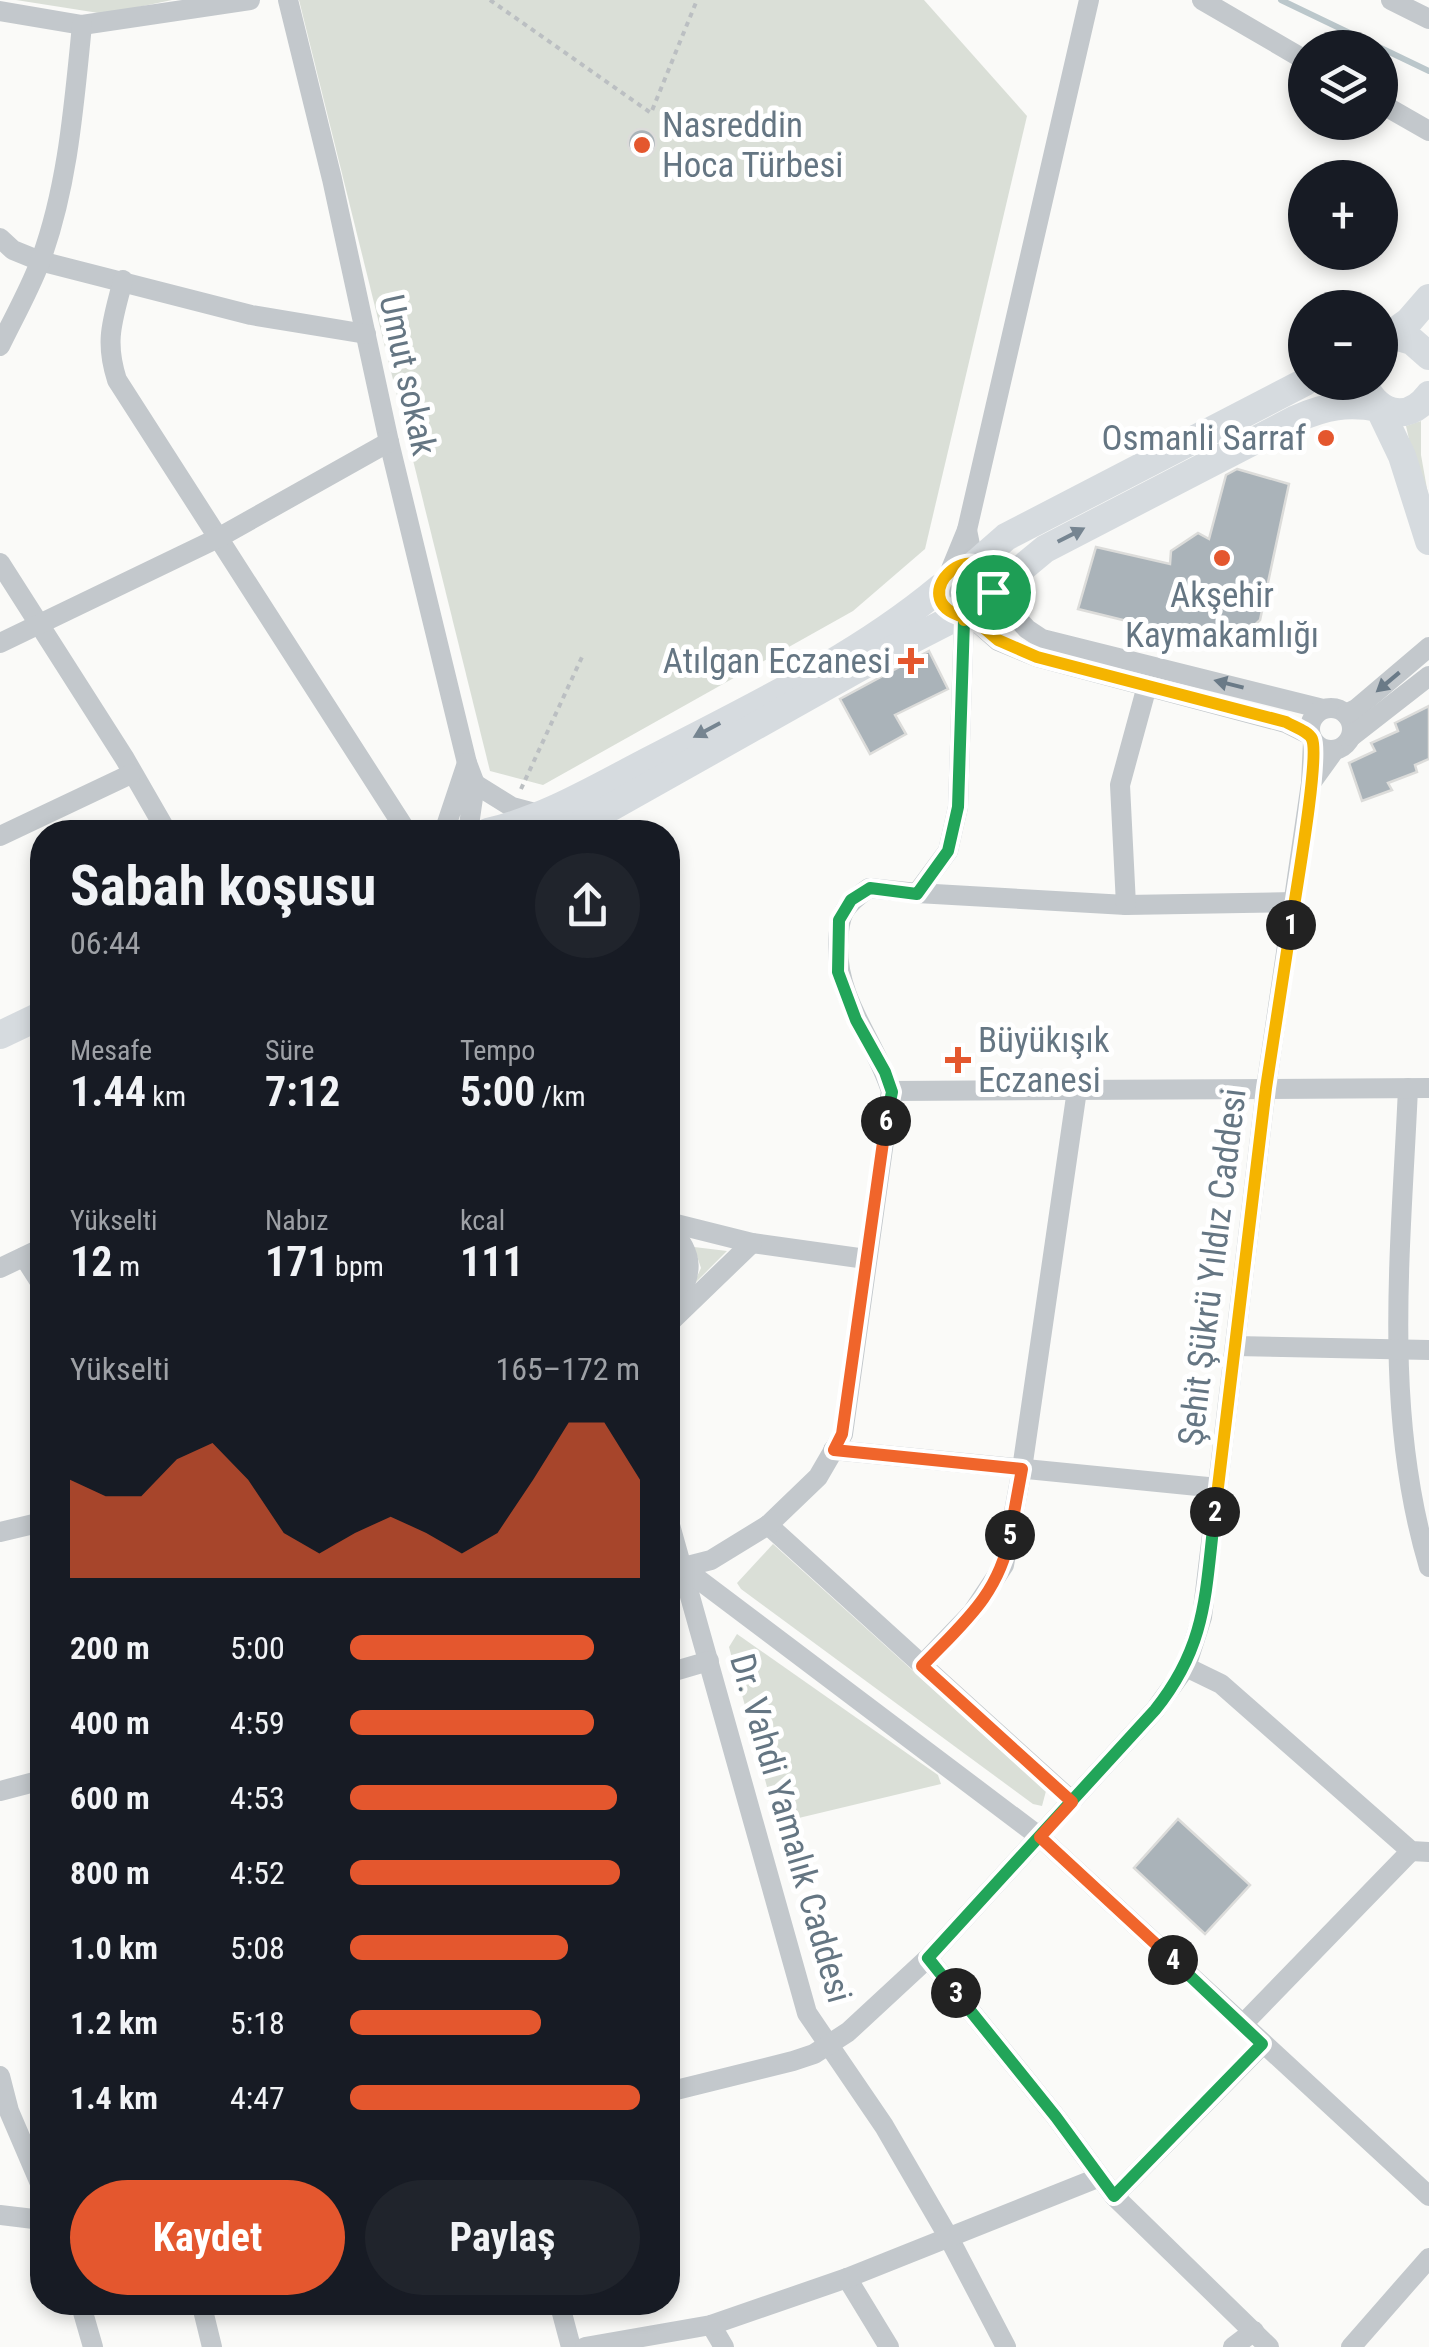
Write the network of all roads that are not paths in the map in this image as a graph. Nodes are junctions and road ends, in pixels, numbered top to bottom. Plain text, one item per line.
1 (250, 0) edge
2 (288, 0) edge
3 (1090, 0) edge
4 (1202, 0) edge
5 (1390, 0) edge
6 (0, 11) edge
7 (1429, 19) edge
8 (82, 26) junction
9 (1288, 50) edge
10 (1398, 113) edge
11 (1429, 131) edge
12 (0, 238) edge
13 (40, 261) junction
14 (123, 280) junction
15 (1429, 298) edge
16 (1398, 328) edge
17 (366, 334) junction
18 (1398, 339) edge
19 (0, 346) edge
20 (1429, 356) edge
21 (1288, 391) edge
22 (1429, 396) edge
23 (1375, 400) edge
24 (1380, 408) junction
25 (389, 442) junction
26 (218, 538) junction
27 (1429, 541) edge
28 (0, 564) edge
29 (955, 574) junction
30 (993, 592) junction
31 (964, 616) junction
32 (38, 625) junction
33 (0, 643) edge
34 (1429, 647) edge
35 (1429, 676) edge
36 (1147, 686) junction
37 (1323, 709) junction
38 (1346, 714) junction
39 (1352, 736) junction
40 (1312, 738) junction
41 (1334, 751) junction
42 (132, 774) junction
43 (471, 774) junction
44 (1311, 783) junction
45 (544, 815) junction
46 (34, 820) edge
47 (160, 820) edge
48 (399, 820) edge
49 (450, 820) edge
50 (469, 820) edge
51 (528, 820) edge
52 (588, 820) edge
53 (30, 822) edge
54 (0, 836) edge
55 (917, 894) junction
56 (1294, 902) junction
57 (1126, 905) junction
58 (30, 1020) edge
59 (0, 1034) edge
60 (1266, 1088) junction
61 (1419, 1088) edge
62 (1077, 1090) junction
63 (892, 1092) junction
64 (680, 1227) edge
65 (680, 1240) edge
66 (752, 1243) junction
67 (30, 1254) edge
68 (866, 1259) junction
69 (0, 1268) edge
70 (680, 1293) edge
71 (680, 1312) edge
72 (1235, 1346) junction
73 (1396, 1350) junction
74 (1429, 1350) edge
75 (834, 1450) junction
76 (1022, 1469) junction
77 (1218, 1488) junction
78 (30, 1525) edge
79 (768, 1525) junction
80 (0, 1532) edge
81 (1429, 1567) edge
82 (680, 1568) edge
83 (680, 1573) edge
84 (680, 1583) edge
85 (709, 1661) junction
86 (922, 1666) junction
87 (1186, 1667) junction
88 (680, 1669) edge
89 (30, 1783) edge
90 (0, 1791) edge
91 (1072, 1802) junction
92 (1040, 1837) junction
93 (1420, 1852) edge
94 (928, 1958) junction
95 (1243, 2024) junction
96 (1262, 2044) junction
97 (828, 2046) junction
98 (0, 2076) edge
99 (680, 2089) edge
100 (30, 2160) edge
101 (1100, 2177) junction
102 (1427, 2187) edge
103 (1114, 2196) junction
104 (0, 2216) edge
105 (30, 2219) edge
106 (949, 2238) junction
107 (1429, 2258) edge
108 (847, 2278) junction
109 (84, 2315) edge
110 (204, 2315) edge
111 (562, 2315) edge
112 (710, 2325) junction
113 (1254, 2330) junction
114 (93, 2347) edge
115 (212, 2347) edge
116 (571, 2347) edge
117 (586, 2347) edge
118 (724, 2347) edge
119 (889, 2347) edge
120 (1006, 2347) edge
121 (1233, 2347) edge
122 (1269, 2347) edge
123 (1351, 2347) edge

1 - 8 street
2 - 17 street, Umut sokak
3 - 29 street
4 - 9 street
5 - 7 street
6 - 8 street
8 - 13 street
10 - 11 street
12 - 13 street
13 - 14 street
13 - 19 street
14 - 17 street
14 - 26 street
15 - 16 main road
17 - 25 street, Umut sokak
18 - 20 main road
21 - 29 main road
22 - 24 main road
23 - 24 main road
24 - 27 main road
30 -> 24 main road
25 - 26 street
25 - 43 street, Umut sokak
26 - 32 street
26 - 48 street
28 - 32 street
29 - 30 main road
29 - 31 main road
29 -> 45 main road
30 - 31 main road
37 -> 30 street
31 - 36 street
31 - 52 main road
31 - 55 street
32 - 33 street
32 - 42 street
34 -> 38 street
35 - 39 street
36 - 40 street
36 - 57 street
37 - 38 street
37 - 40 street
38 - 39 street
39 - 41 street
40 - 41 street
40 - 44 street, Şehit Şükrü Yıldız Caddesi
41 - 44 street
42 - 46 street
42 - 47 street
43 - 45 street
43 - 49 street
43 - 50 street
44 - 56 street, Şehit Şükrü Yıldız Caddesi
45 - 51 main road
53 - 54 street
55 - 57 street
55 - 63 street
56 - 57 street
56 - 60 street, Şehit Şükrü Yıldız Caddesi
58 - 59 main road
60 - 61 street
60 - 62 street
60 - 72 street, Şehit Şükrü Yıldız Caddesi
61 - 73 street
62 - 63 street
62 - 76 street
63 - 68 street
64 - 66 street
65 - 70 street
66 - 68 street
66 - 71 street
67 - 69 street
68 - 75 street
72 - 73 street
72 - 77 street, Şehit Şükrü Yıldız Caddesi
73 - 74 street
73 - 81 street
75 - 76 street
75 - 79 street
76 - 77 street
76 - 86 street
77 - 87 street, Şehit Şükrü Yıldız Caddesi
78 - 80 street
79 - 82 street
79 - 86 street
83 - 92 street
84 - 85 street, Dr. Vahdi Yamalık Caddesi
85 - 88 street
85 - 97 street, Dr. Vahdi Yamalık Caddesi
86 - 91 street
87 - 91 street, Şehit Şükrü Yıldız Caddesi
87 - 93 street
89 - 90 street
91 - 92 street, Şehit Şükrü Yıldız Caddesi
92 - 94 street, Şehit Şükrü Yıldız Caddesi
92 - 95 street
93 - 95 street
94 - 97 street, Şehit Şükrü Yıldız Caddesi
94 - 101 street
95 - 96 street
96 - 102 street
96 - 103 street
97 - 99 street, Şehit Şükrü Yıldız Caddesi
97 - 106 street, Dr. Vahdi Yamalık Caddesi
98 - 100 street
101 - 103 street
101 - 106 street
103 - 113 street
104 - 105 street
106 - 108 street
106 - 120 street, Dr. Vahdi Yamalık Caddesi
107 - 123 street
108 - 112 street
108 - 119 street
109 - 114 street
110 - 115 street
111 - 116 street
112 - 117 street
112 - 118 street
113 - 121 street
113 - 122 street

